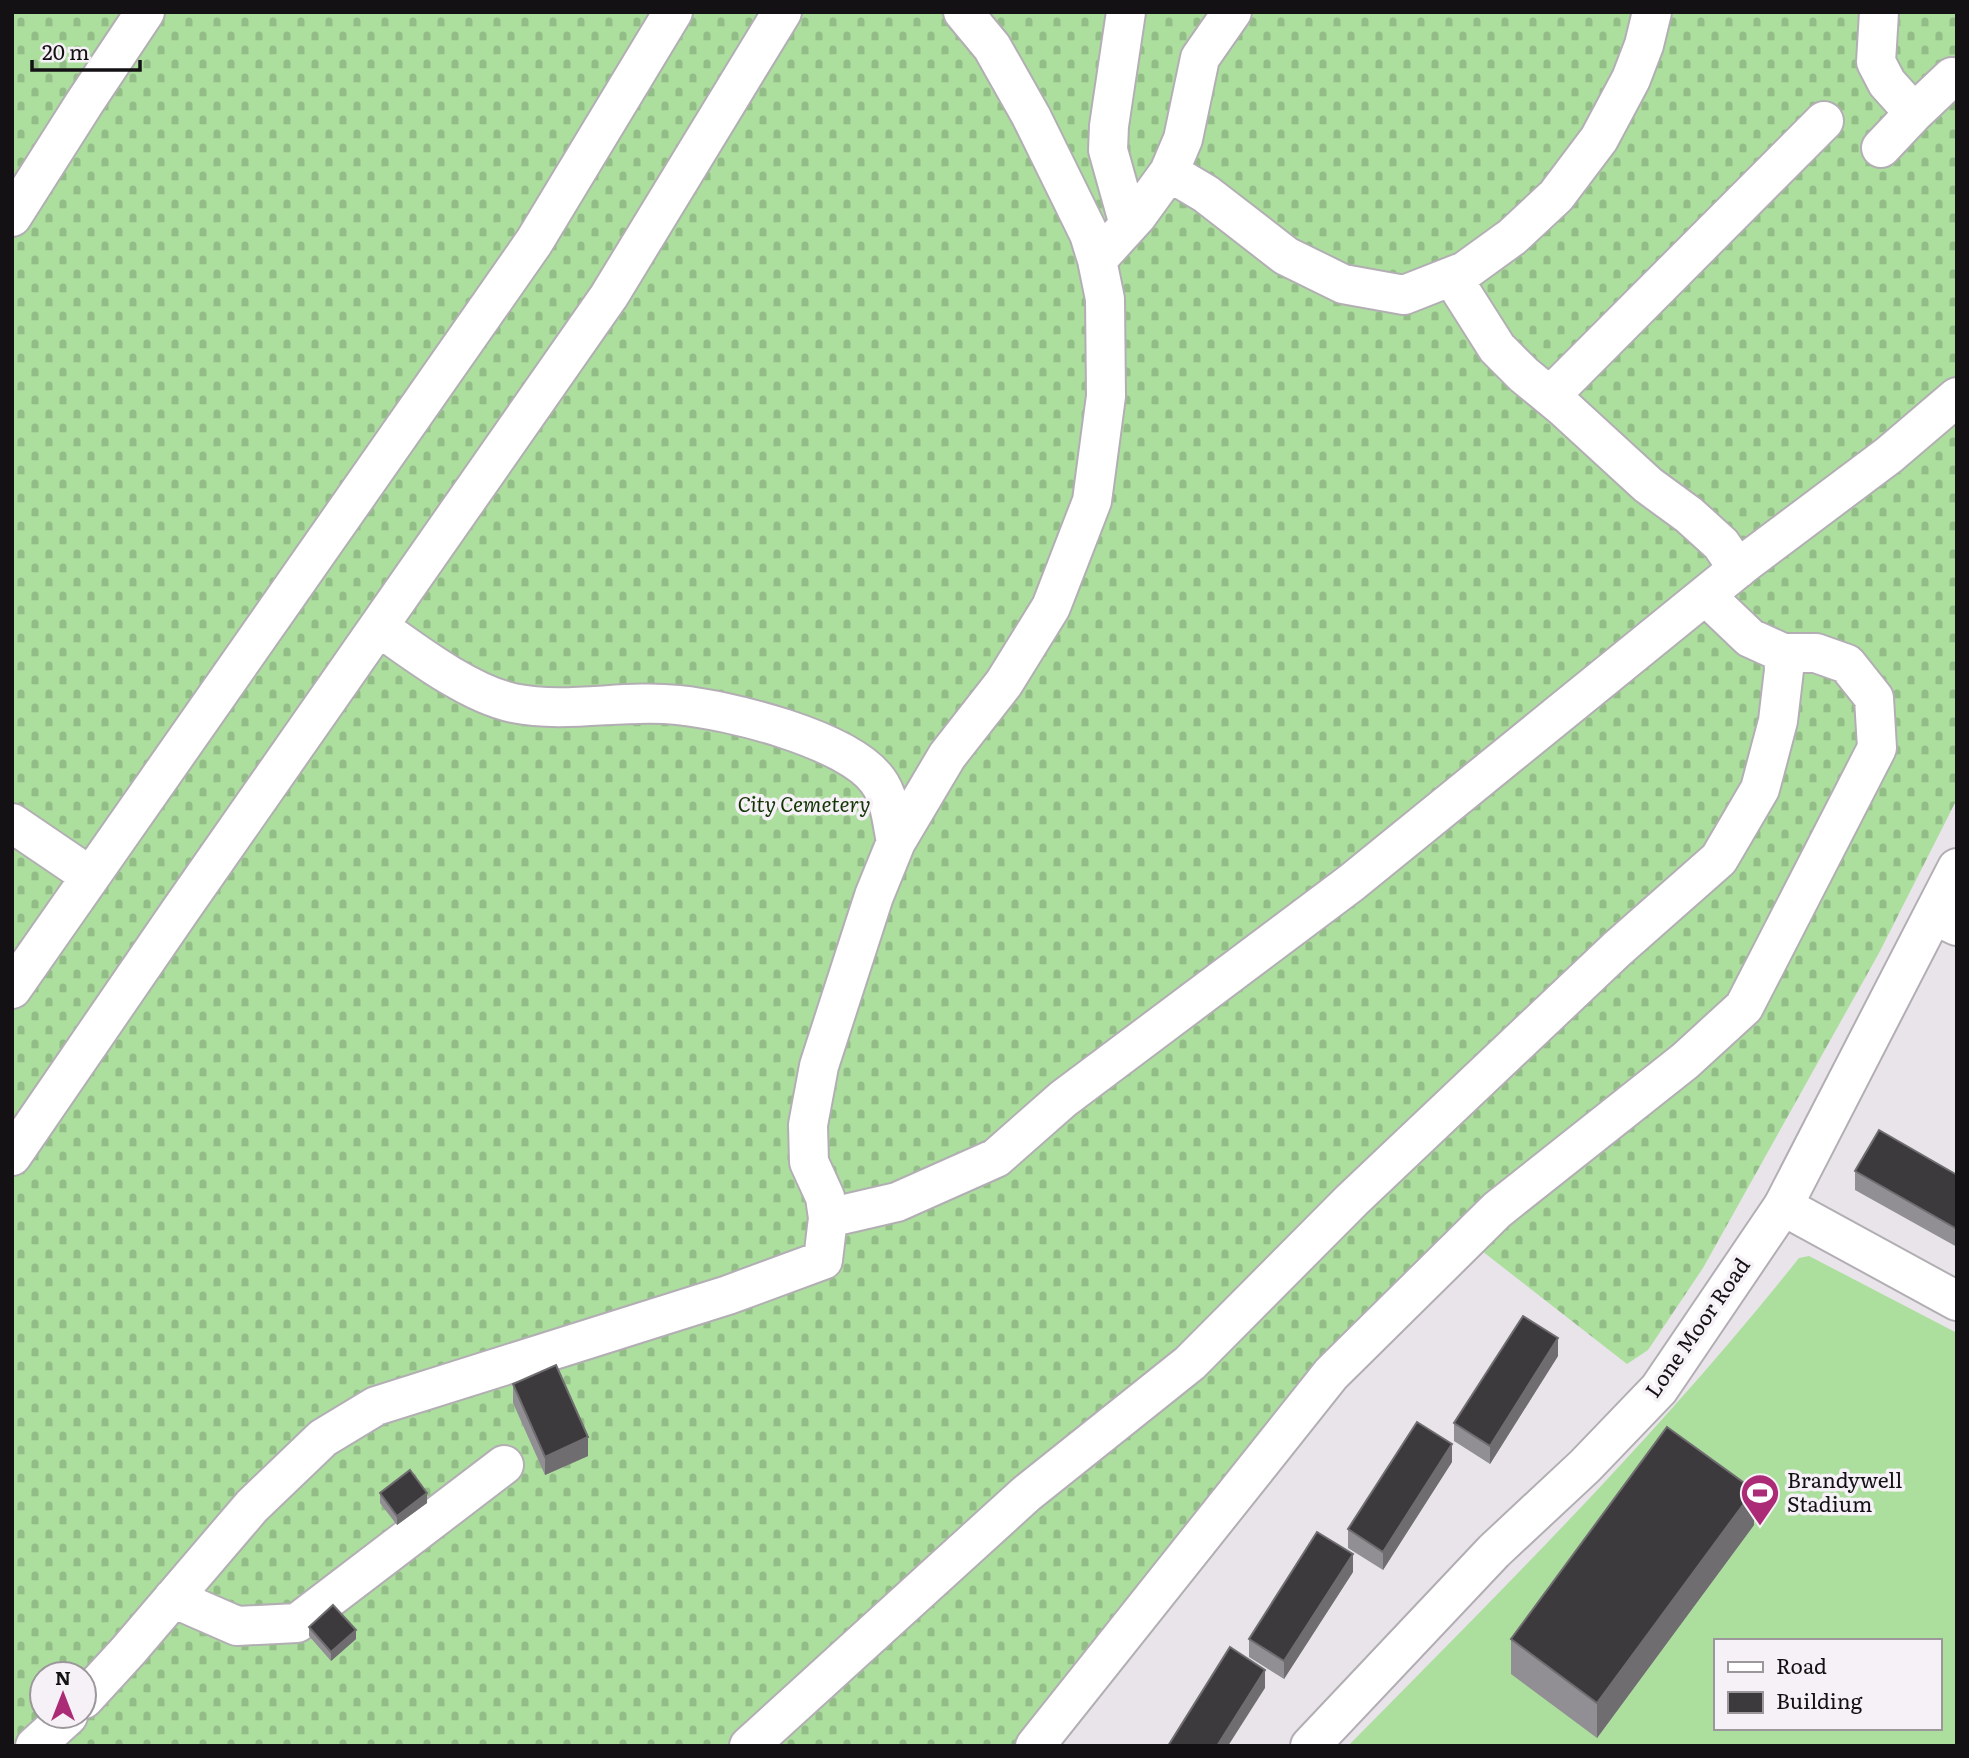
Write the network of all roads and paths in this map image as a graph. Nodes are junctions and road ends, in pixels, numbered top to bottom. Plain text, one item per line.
1 (145, 12) edge
2 (673, 12) edge
3 (782, 12) edge
4 (963, 12) edge
5 (1126, 12) edge
6 (1231, 12) edge
7 (1652, 12) edge
8 (1879, 12) edge
9 (1952, 77) dead end
10 (1914, 113) junction
11 (1824, 121) dead end
12 (1881, 148) dead end
13 (1169, 172) junction
14 (12, 217) edge
15 (1129, 225) junction
16 (1097, 260) junction
17 (1452, 276) junction
18 (1549, 396) junction
19 (1957, 397) edge
20 (1738, 569) junction
21 (1706, 596) junction
22 (379, 627) junction
23 (1783, 653) junction
24 (12, 823) edge
25 (896, 842) junction
26 (1957, 868) edge
27 (90, 876) junction
28 (1945, 920) edge
29 (12, 989) edge
30 (12, 1156) edge
31 (1783, 1206) junction
32 (828, 1219) junction
33 (1957, 1301) edge
34 (505, 1465) dead end
35 (173, 1598) junction
36 (98, 1683) edge
37 (53, 1730) edge
38 (35, 1746) edge
39 (749, 1746) edge
40 (1035, 1746) edge
41 (1310, 1746) edge

1 - 14 main road
2 - 27 main road
3 - 22 main road
4 - 16 main road
5 - 15 main road
6 - 13 main road
7 - 17 main road
8 - 10 main road
9 - 10 main road
10 - 12 main road
11 - 18 main road
13 - 15 main road
13 - 17 main road
15 - 16 main road
16 - 25 main road
17 - 18 main road
18 - 20 main road
19 - 20 main road
20 - 21 main road
21 - 23 main road
21 - 32 main road
22 - 25 main road
22 - 30 main road
23 - 39 main road
23 - 40 main road
24 - 27 main road
25 - 32 main road
26 - 28 main road, Lone Moor Road
27 - 29 main road
28 - 31 main road, Lone Moor Road
31 - 33 main road
31 - 41 main road, Lone Moor Road
32 - 35 main road
34 - 35 main road
35 - 36 main road
37 - 38 main road

